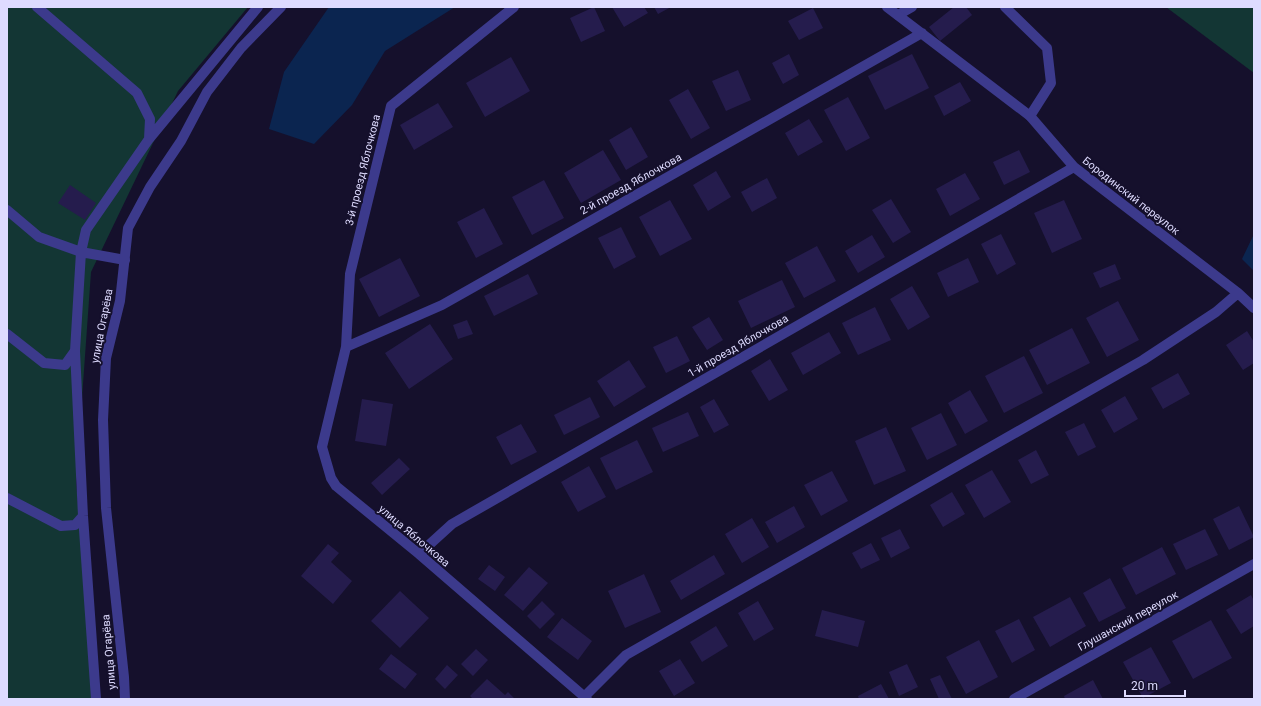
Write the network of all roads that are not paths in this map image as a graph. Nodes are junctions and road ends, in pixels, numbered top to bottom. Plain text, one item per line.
1 (37, 7) edge
2 (258, 7) edge
3 (281, 7) edge
4 (514, 7) edge
5 (887, 7) edge
6 (912, 7) edge
7 (1006, 7) edge
8 (898, 15) junction
9 (922, 33) junction
10 (1030, 116) junction
11 (149, 139) junction
12 (1074, 167) junction
13 (7, 210) edge
14 (81, 252) junction
15 (124, 260) junction
16 (1238, 293) junction
17 (1254, 308) edge
18 (7, 334) edge
19 (346, 347) junction
20 (76, 351) junction
21 (7, 498) edge
22 (83, 516) junction
23 (419, 554) junction
24 (1254, 564) edge
25 (584, 698) edge
26 (96, 699) edge
27 (125, 699) edge
28 (1014, 699) edge

1 - 11 street
2 - 11 street
3 - 15 street, улица Огарёва
4 - 19 street, 3-й проезд Яблочкова
5 - 8 street, Бородинский переулок
6 - 8 street
7 - 10 street
8 - 9 street, Бородинский переулок
9 - 10 street, Бородинский переулок
9 - 19 street, 2-й проезд Яблочкова
10 - 12 street, Бородинский переулок
11 - 14 street
12 - 16 street, Бородинский переулок
12 - 23 street, 1-й проезд Яблочкова
13 - 14 street
14 - 15 street
14 - 20 street
15 - 27 street, улица Огарёва
16 - 17 street, Бородинский переулок
16 - 25 street
18 - 20 street
19 - 23 street, улица Яблочкова
20 - 22 street
21 - 22 street
22 - 26 street
23 - 25 street, улица Яблочкова
24 - 28 street, Глушанский переулок

